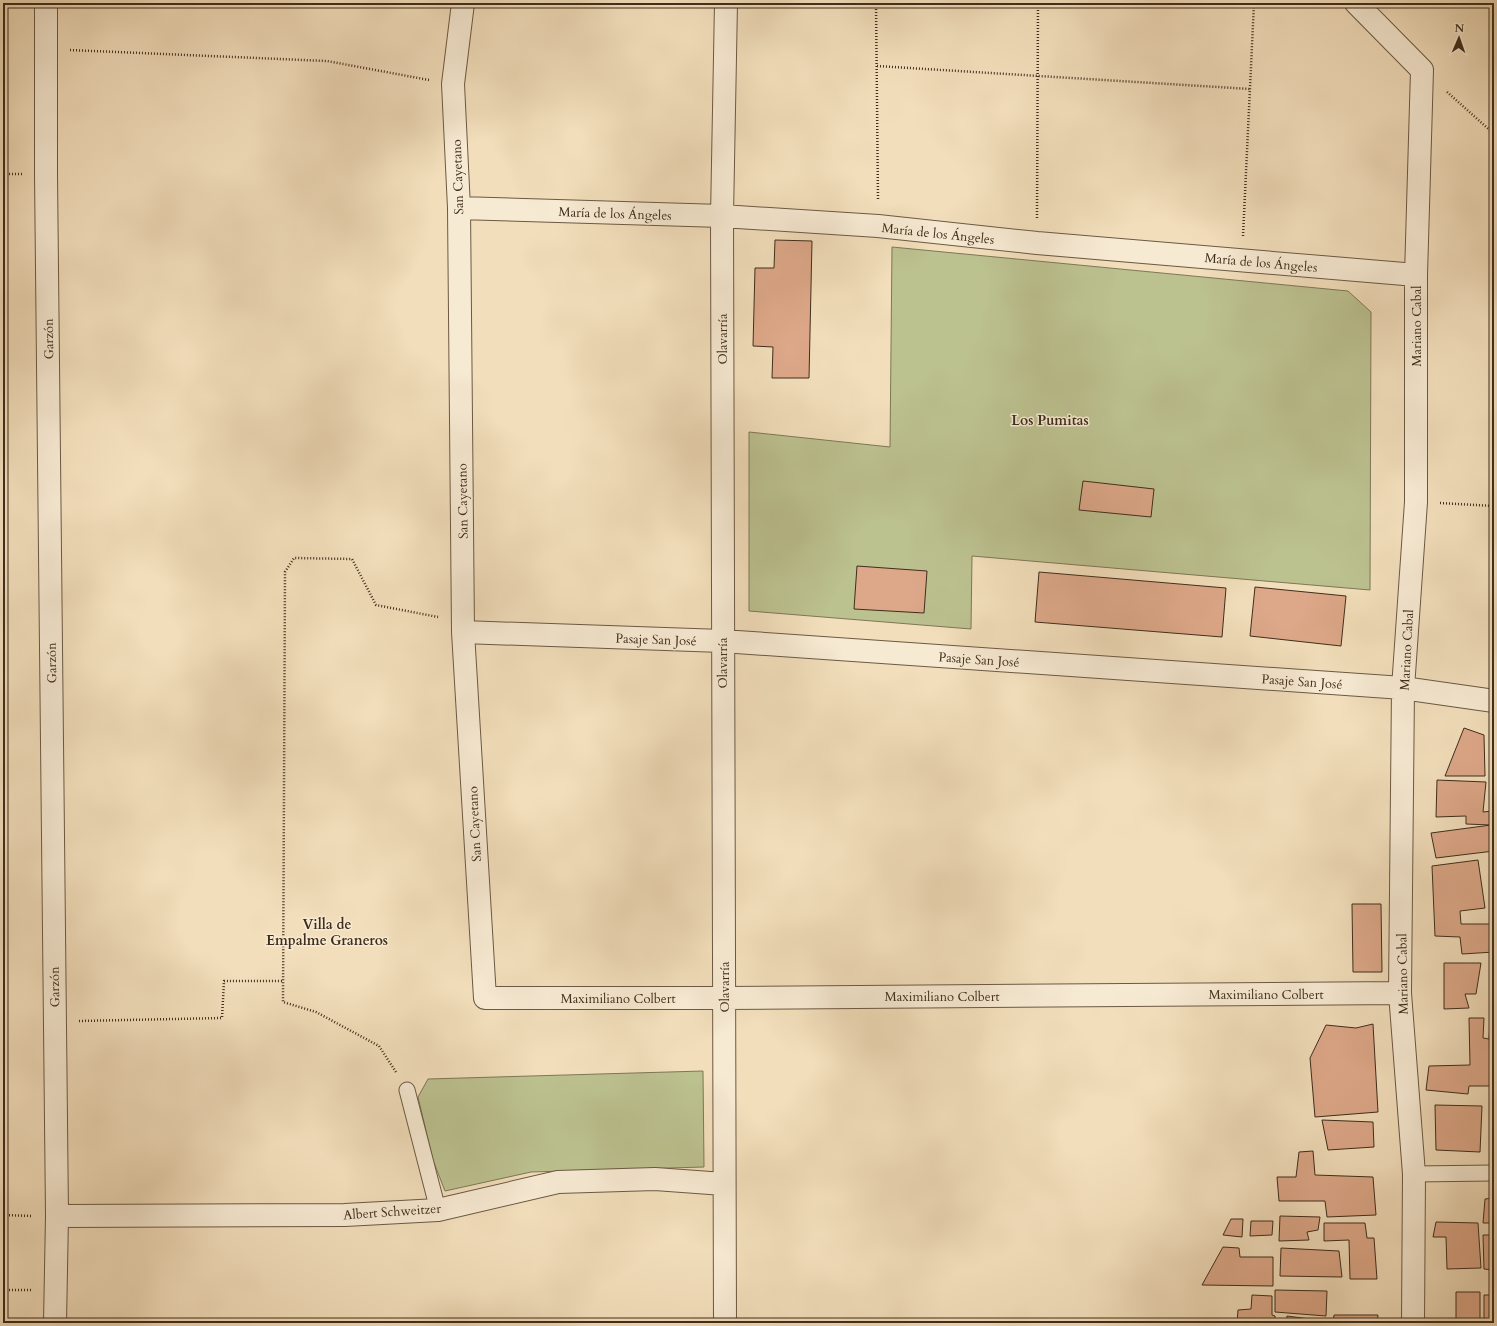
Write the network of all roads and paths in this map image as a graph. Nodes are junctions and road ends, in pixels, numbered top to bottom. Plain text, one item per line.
1 (46, 3) edge
2 (463, 3) edge
3 (726, 3) edge
4 (876, 3) edge
5 (1038, 3) edge
6 (1254, 3) edge
7 (1356, 3) edge
8 (46, 49) junction
9 (877, 66) junction
10 (1422, 70) junction
11 (1038, 76) junction
12 (453, 84) junction
13 (1250, 89) junction
14 (1494, 134) edge
15 (459, 208) junction
16 (722, 216) junction
17 (878, 226) junction
18 (1037, 243) junction
19 (1242, 260) junction
20 (1416, 275) junction
21 (1416, 502) junction
22 (1494, 506) edge
23 (463, 632) junction
24 (722, 641) junction
25 (1403, 688) junction
26 (1494, 701) edge
27 (283, 981) junction
28 (1400, 993) junction
29 (484, 998) joint
30 (724, 998) junction
31 (55, 1021) junction
32 (407, 1090) joint
33 (1494, 1172) edge
34 (1414, 1174) junction
35 (724, 1184) junction
36 (438, 1210) junction
37 (57, 1216) junction
38 (55, 1323) edge
39 (725, 1323) edge
40 (1413, 1323) edge

1 - 8 street, Garzón
2 - 12 street, San Cayetano
3 - 16 street, Olavarría
4 - 9 path
5 - 11 path
6 - 13 path
7 - 10 street
8 - 12 path
8 - 31 street, Garzón
9 - 11 path
9 - 17 path
10 - 14 path
10 - 20 street, Mariano Cabal
11 - 13 path
11 - 18 path
12 - 15 street, San Cayetano
13 - 19 path
15 - 16 street, María de los Ángeles
15 - 23 street, San Cayetano
16 - 17 street, María de los Ángeles
16 - 24 street, Olavarría
17 - 18 street, María de los Ángeles
18 - 19 street, María de los Ángeles
19 - 20 street, María de los Ángeles
20 - 21 street, Mariano Cabal
21 - 22 path
21 - 25 street, Mariano Cabal
23 - 24 street, Pasaje San José
23 - 27 path
23 - 29 street, San Cayetano
24 - 25 street, Pasaje San José
24 - 30 street, Olavarría
25 - 26 street, Pasaje San José
25 - 28 street, Mariano Cabal
27 - 31 path
27 - 32 path
28 - 30 street, Maximiliano Colbert
28 - 34 street, Mariano Cabal
29 - 30 street, Maximiliano Colbert
30 - 35 street, Olavarría
31 - 37 street, Garzón
32 - 36 lane
33 - 34 lane
34 - 40 street, Mariano Cabal
35 - 36 street, Albert Schweitzer
35 - 39 street, Olavarría
36 - 37 street, Albert Schweitzer
37 - 38 street, Garzón

